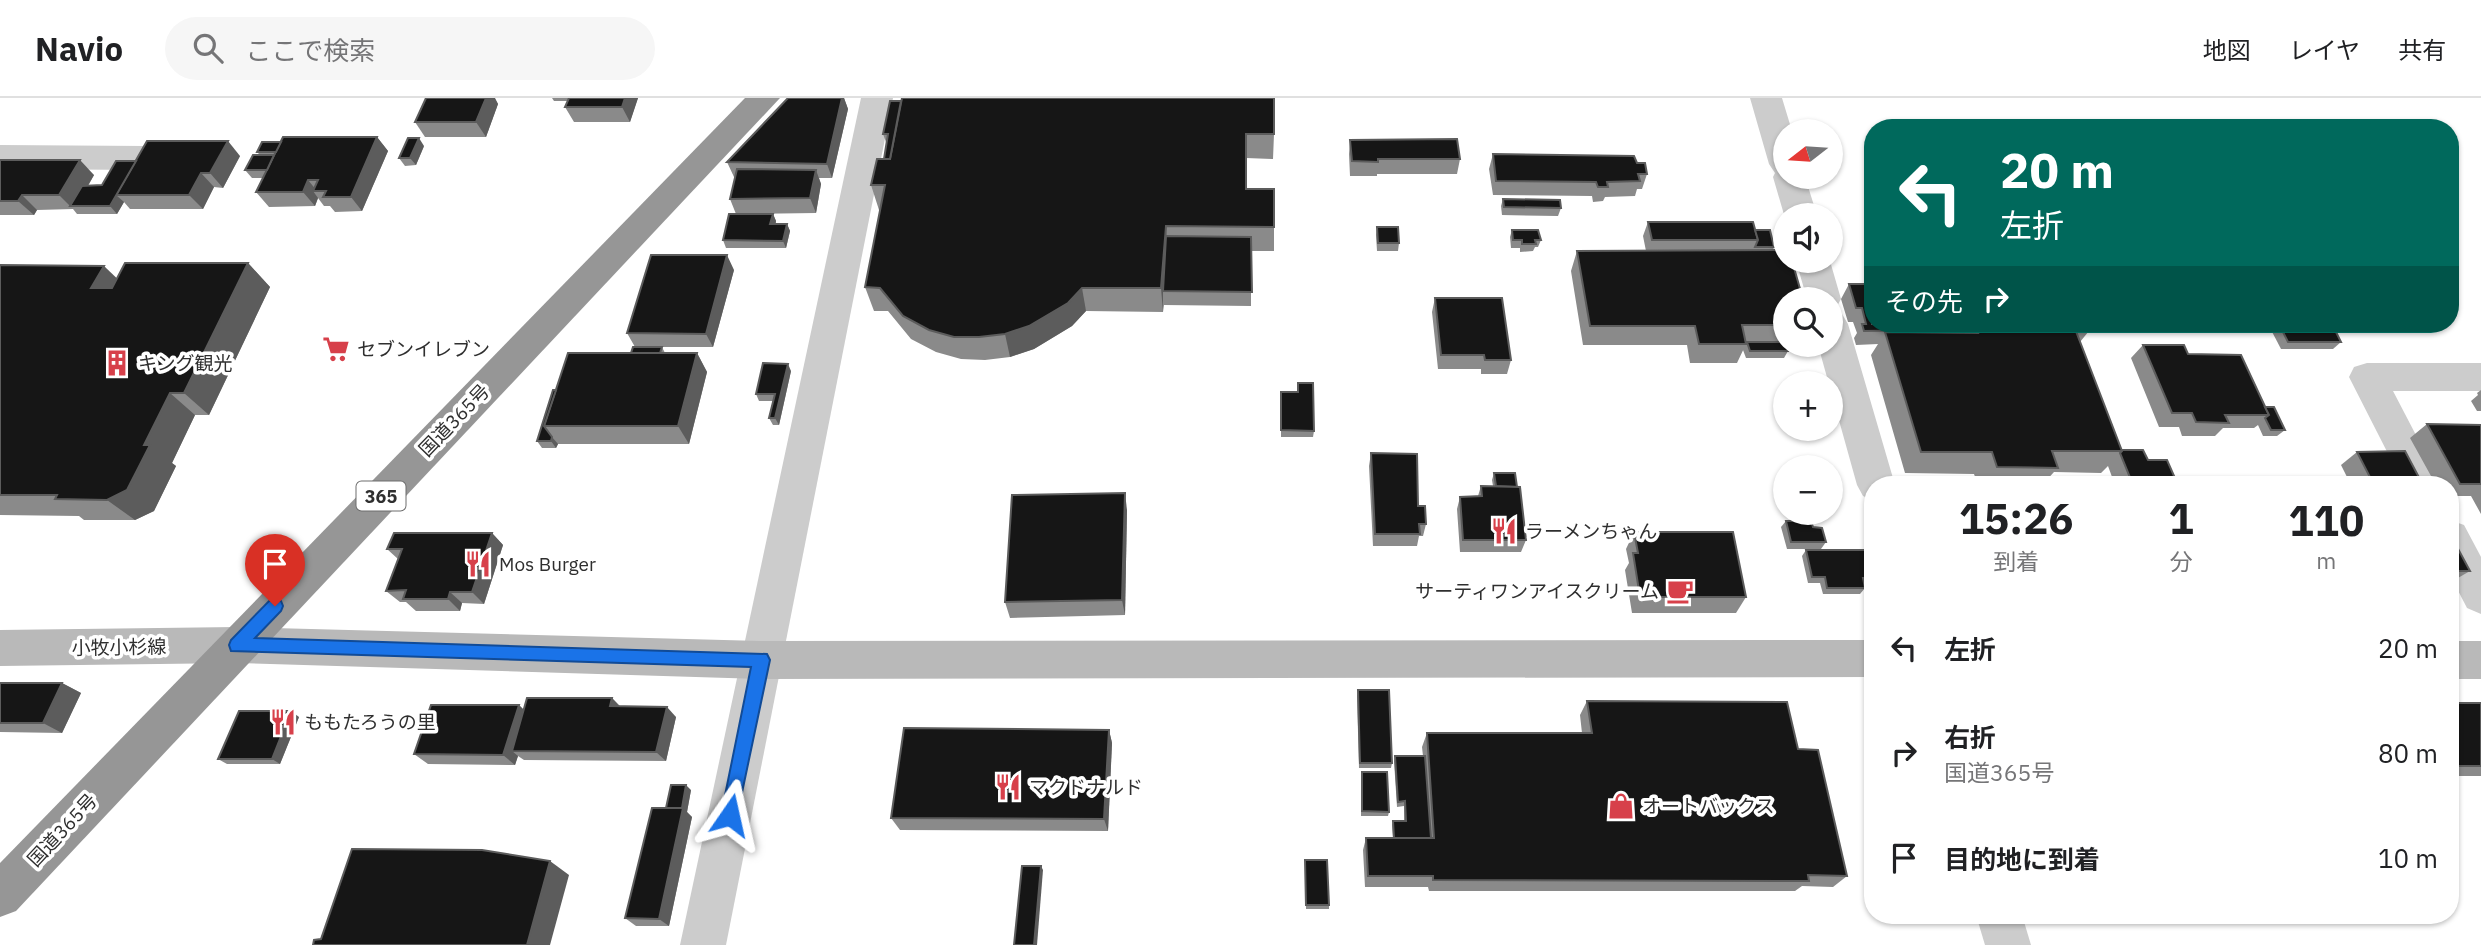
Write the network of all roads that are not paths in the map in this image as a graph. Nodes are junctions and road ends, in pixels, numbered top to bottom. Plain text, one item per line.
1 (764, 98) edge
2 (877, 98) edge
3 (1766, 98) edge
4 (1773, 122) edge
5 (0, 157) edge
6 (145, 158) edge
7 (1839, 357) edge
8 (2481, 377) edge
9 (1873, 476) edge
10 (2418, 476) edge
11 (2459, 554) edge
12 (2481, 596) edge
13 (237, 645) junction
14 (0, 648) edge
15 (1864, 659) edge
16 (761, 660) junction
17 (2459, 660) edge
18 (2481, 660) edge
19 (0, 895) edge
20 (2002, 924) edge
21 (703, 945) edge
22 (2008, 945) edge

1 - 13 highway, 国道365号 / 365
2 - 16 street
3 - 4 street
5 - 6 street
7 - 9 street
8 - 10 street
11 - 12 street
13 - 14 street, 小牧小杉線
13 - 16 street, 小牧小杉線
13 - 19 highway, 国道365号 / 365
15 - 16 street, 小牧小杉線
16 - 21 street
17 - 18 street
20 - 22 street

